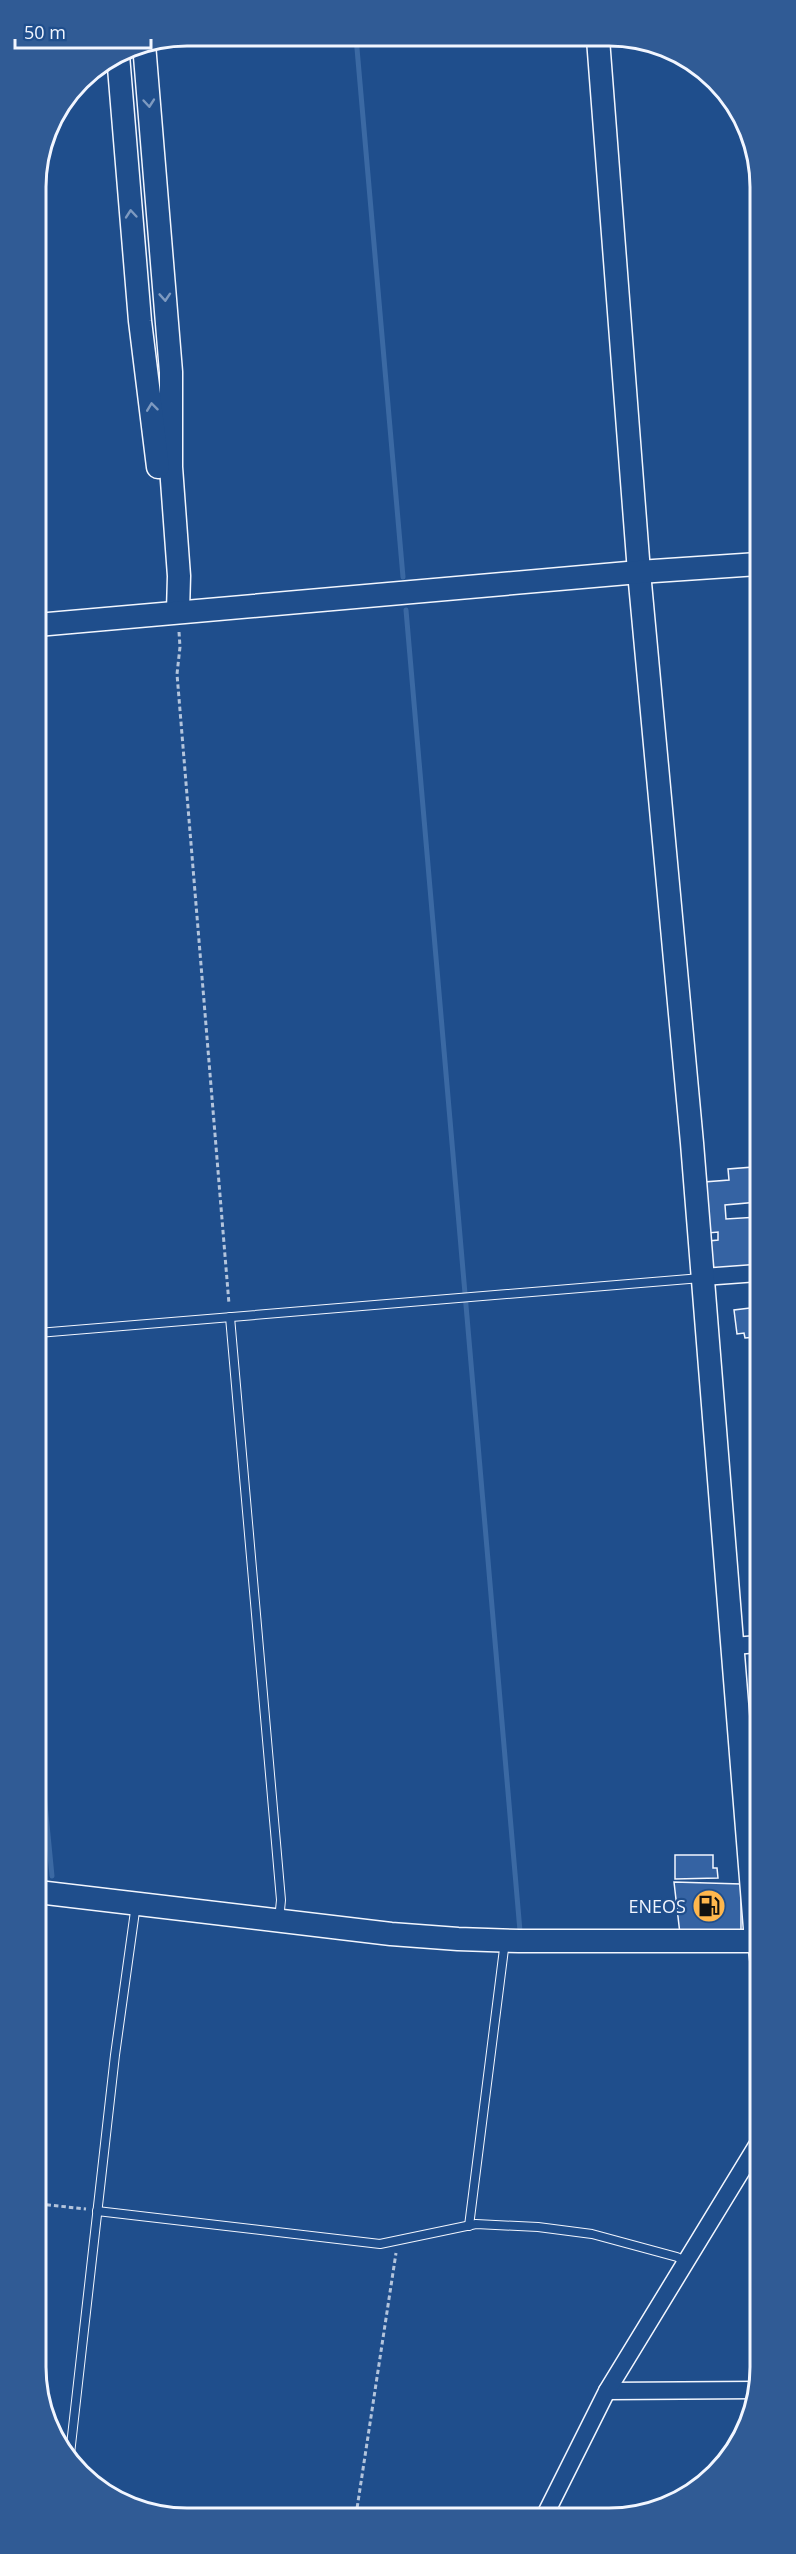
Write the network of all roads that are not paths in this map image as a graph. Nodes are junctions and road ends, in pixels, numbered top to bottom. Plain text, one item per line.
1 (599, 46) edge
2 (145, 53) edge
3 (119, 64) edge
4 (750, 565) edge
5 (639, 572) junction
6 (178, 611) junction
7 (47, 624) edge
8 (750, 1274) edge
9 (702, 1277) junction
10 (230, 1317) junction
11 (46, 1332) edge
12 (749, 1645) edge
13 (733, 1646) junction
14 (749, 1803) edge
15 (46, 1893) edge
16 (137, 1903) junction
17 (279, 1920) junction
18 (505, 1941) junction
19 (749, 1941) edge
20 (749, 2158) edge
21 (97, 2211) junction
22 (470, 2226) junction
23 (686, 2262) junction
24 (747, 2390) edge
25 (607, 2391) junction
26 (71, 2446) edge
27 (548, 2508) edge

1 - 5 street
2 -> 6 street
6 -> 3 street
4 - 5 street
5 - 6 street
5 - 9 street
6 - 7 street
8 - 9 street
9 - 10 lane
9 - 13 street
10 - 11 lane
10 - 17 lane
12 - 13 street
13 - 14 street
15 - 16 street
16 - 17 street
16 - 21 lane
17 - 18 street
18 - 19 street
18 - 22 lane
20 - 23 street
21 - 22 lane
21 - 26 lane
22 - 23 lane
23 - 25 street
24 - 25 street
25 - 27 street

